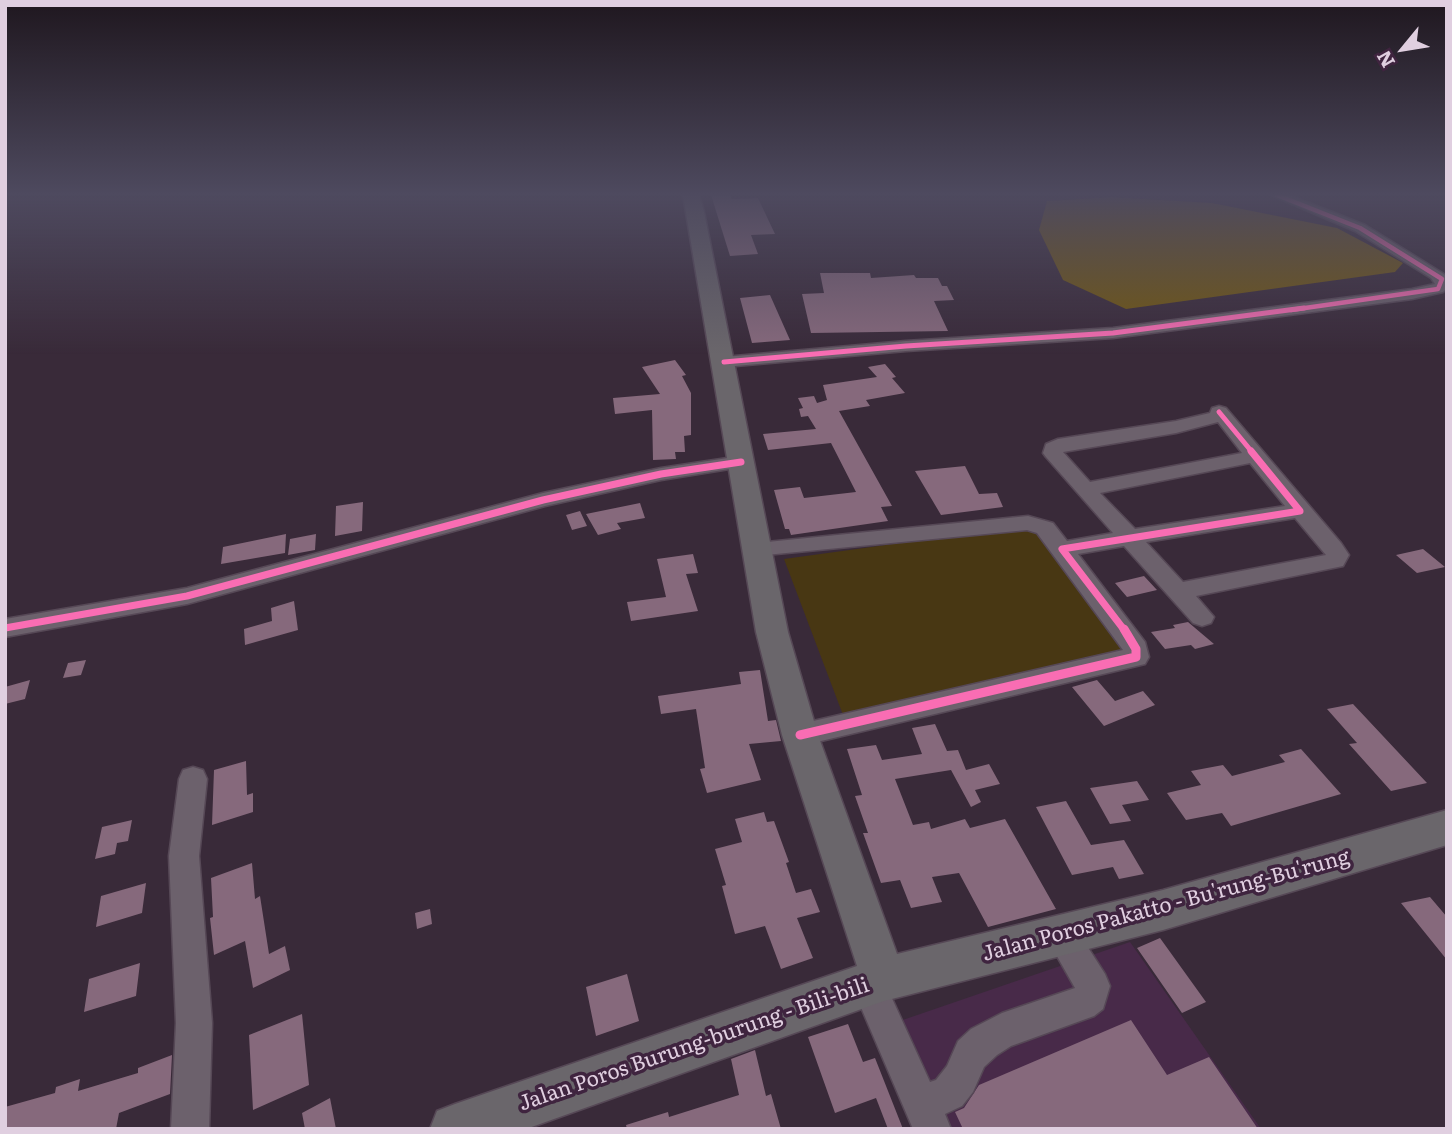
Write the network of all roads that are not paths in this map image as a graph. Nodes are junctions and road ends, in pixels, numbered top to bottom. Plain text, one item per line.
1 (703, 248) edge
2 (1392, 248) edge
3 (724, 362) junction
4 (1219, 414) joint
5 (1255, 456) junction
6 (741, 463) junction
7 (1086, 489) junction
8 (1300, 511) junction
9 (1131, 537) junction
10 (755, 549) junction
11 (1062, 549) junction
12 (1178, 591) junction
13 (1202, 617) dead end
14 (5, 628) edge
15 (800, 734) junction
16 (193, 779) dead end
17 (1447, 827) edge
18 (1061, 935) junction
19 (876, 981) junction
20 (926, 1117) edge
21 (190, 1129) edge
22 (455, 1129) edge

1 - 3 main road, Jalan Poros Burung-burung - Bili-bili
2 - 3 street
3 - 6 main road, Jalan Poros Burung-burung - Bili-bili
4 - 5 street
4 - 7 street
5 - 7 street
5 - 8 street
6 - 10 main road, Jalan Poros Burung-burung - Bili-bili
6 - 14 street
7 - 9 street
8 - 9 street
8 - 12 street
9 - 11 street
9 - 12 street
10 - 11 street
10 - 15 main road, Jalan Poros Burung-burung - Bili-bili
11 - 15 street
12 - 13 street
15 - 19 main road, Jalan Poros Burung-burung - Bili-bili
16 - 21 street
17 - 18 main road, Jalan Poros Pakatto - Bu'rung-Bu'rung
18 - 19 main road, Jalan Poros Pakatto - Bu'rung-Bu'rung
18 - 20 street
19 - 20 street
19 - 22 main road, Jalan Poros Burung-burung - Bili-bili

